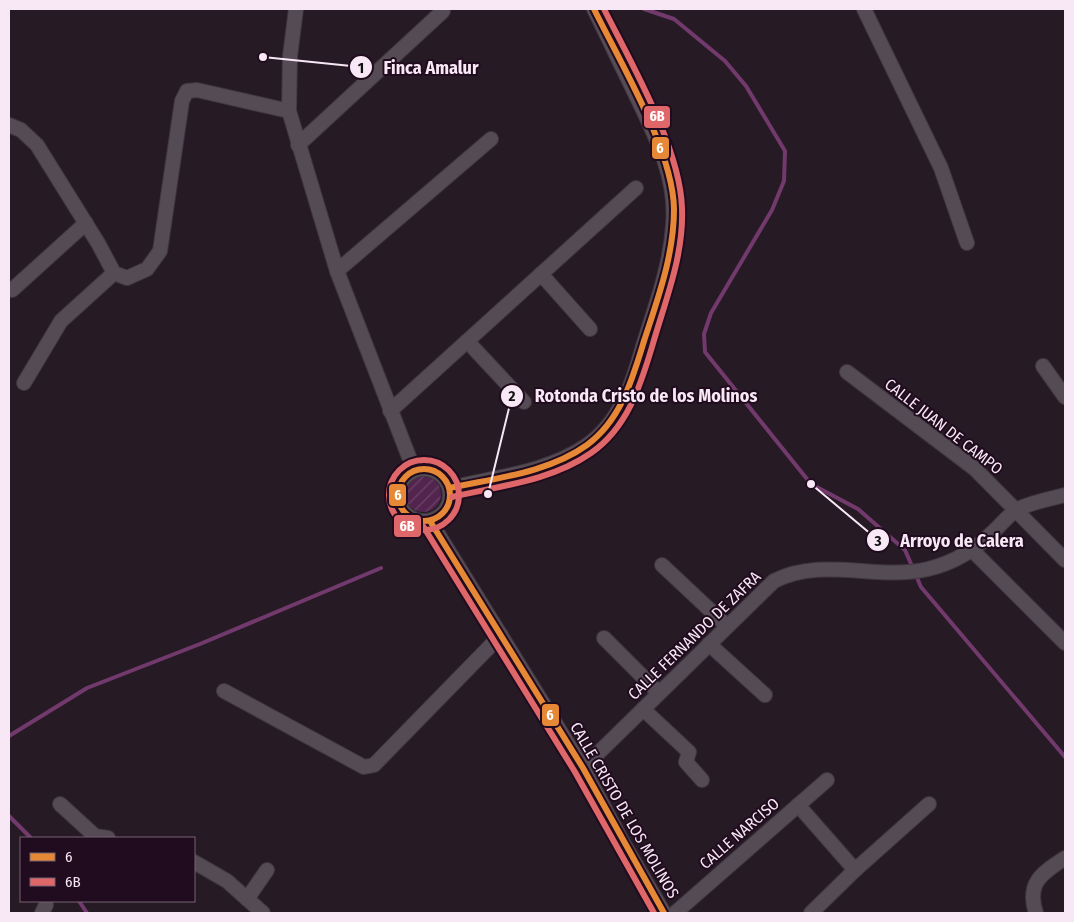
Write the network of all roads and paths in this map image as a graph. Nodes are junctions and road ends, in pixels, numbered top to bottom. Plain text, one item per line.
1 (296, 9) edge
2 (594, 9) edge
3 (864, 9) edge
4 (444, 11) dead end
5 (289, 111) junction
6 (9, 125) edge
7 (491, 139) dead end
8 (298, 145) junction
9 (636, 188) dead end
10 (86, 223) junction
11 (967, 243) dead end
12 (337, 271) junction
13 (114, 273) junction
14 (541, 274) junction
15 (12, 290) dead end
16 (590, 329) dead end
17 (467, 341) junction
18 (1044, 366) dead end
19 (847, 372) dead end
20 (24, 382) dead end
21 (1065, 397) edge
22 (524, 402) dead end
23 (390, 411) junction
24 (414, 470) junction
25 (450, 488) junction
26 (1065, 495) edge
27 (1017, 509) junction
28 (430, 521) junction
29 (972, 550) junction
30 (1065, 560) edge
31 (662, 565) dead end
32 (727, 626) junction
33 (501, 635) junction
34 (604, 638) dead end
35 (1065, 643) edge
36 (708, 644) junction
37 (224, 691) dead end
38 (659, 693) junction
39 (765, 695) dead end
40 (643, 709) junction
41 (583, 768) junction
42 (702, 780) dead end
43 (827, 780) dead end
44 (60, 804) dead end
45 (929, 804) dead end
46 (798, 805) junction
47 (102, 837) edge
48 (1065, 858) edge
49 (195, 863) edge
50 (267, 870) dead end
51 (855, 870) junction
52 (247, 899) junction
53 (263, 913) edge
54 (664, 913) edge
55 (675, 913) edge
56 (810, 913) edge
57 (1036, 913) edge

1 - 5 street
2 - 25 street
3 - 11 street
4 - 8 street
5 - 8 street
5 - 13 street
6 - 10 street
7 - 12 street
8 - 12 street
9 - 14 street
10 - 13 street
10 - 15 street
12 - 23 street
13 - 20 street
14 - 16 street
14 - 17 street
17 - 22 street
17 - 23 street
18 - 21 street
19 - 27 street, CALLE JUAN DE CAMPO
23 - 24 street
24 - 25 street
24 - 28 street
25 - 28 street
26 - 27 street, CALLE FERNANDO DE ZAFRA
27 - 29 street, CALLE FERNANDO DE ZAFRA
27 - 30 street, CALLE JUAN DE CAMPO
28 - 33 street, CALLE CRISTO DE LOS MOLINOS
29 - 32 street, CALLE FERNANDO DE ZAFRA
29 - 35 street
31 - 32 street
32 - 36 street, CALLE FERNANDO DE ZAFRA
33 - 37 street
33 - 41 street, CALLE CRISTO DE LOS MOLINOS
34 - 38 street
36 - 38 street, CALLE FERNANDO DE ZAFRA
36 - 39 street
38 - 40 street, CALLE FERNANDO DE ZAFRA
40 - 41 street, CALLE FERNANDO DE ZAFRA
40 - 42 street
41 - 54 street, CALLE CRISTO DE LOS MOLINOS
43 - 46 street, CALLE NARCISO
44 - 47 street
45 - 51 street
46 - 51 street
46 - 55 street, CALLE NARCISO
48 - 57 street
49 - 52 street
50 - 52 street
51 - 56 street
52 - 53 street

